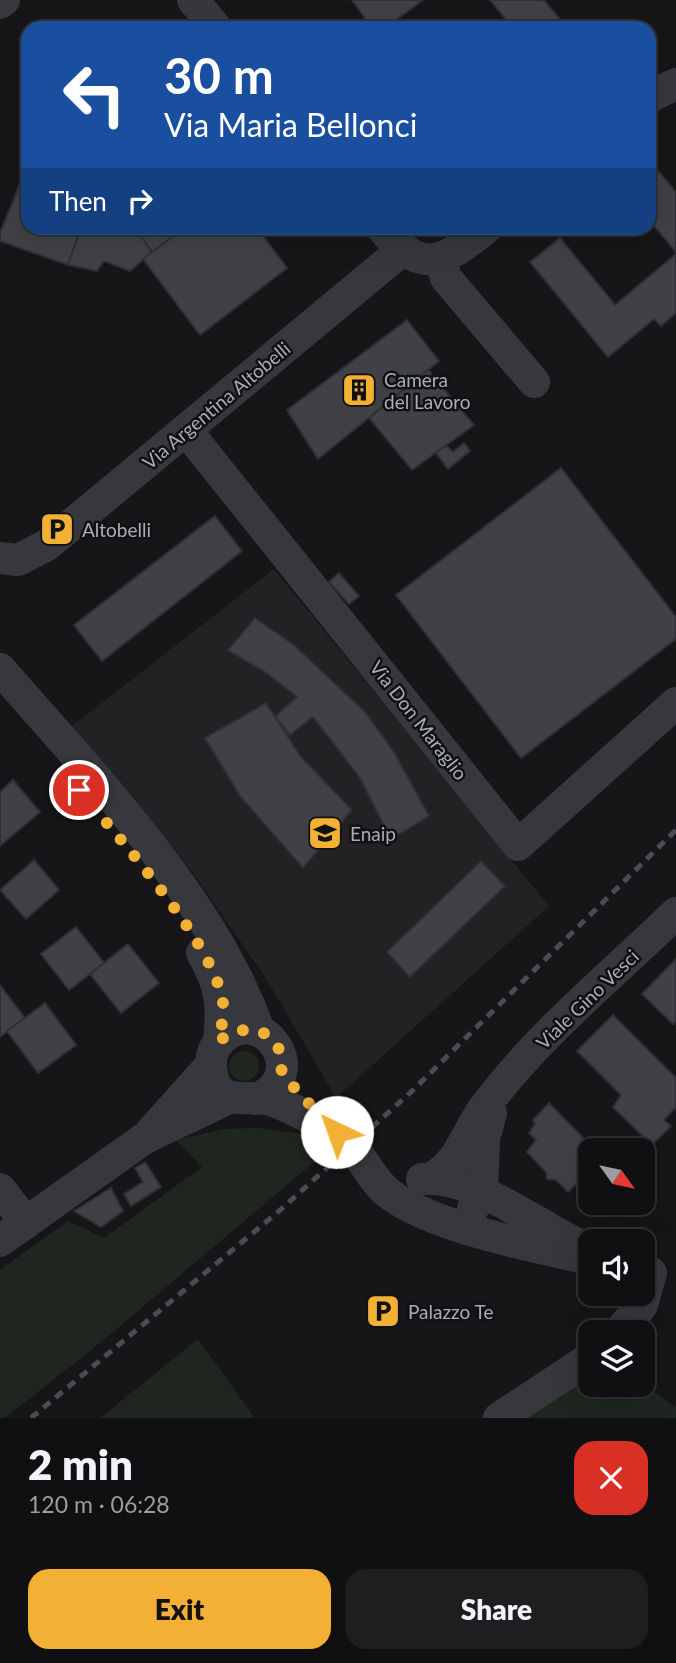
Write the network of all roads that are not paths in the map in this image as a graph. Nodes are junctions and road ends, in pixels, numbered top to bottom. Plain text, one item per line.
1 (4, 0) edge
2 (193, 0) edge
3 (0, 3) edge
4 (210, 21) edge
5 (676, 84) edge
6 (656, 94) edge
7 (477, 235) edge
8 (391, 239) edge
9 (440, 259) junction
10 (534, 382) dead end
11 (186, 430) junction
12 (0, 558) edge
13 (0, 669) edge
14 (0, 699) edge
15 (676, 703) edge
16 (676, 913) edge
17 (259, 1031) junction
18 (215, 1053) junction
19 (282, 1071) junction
20 (499, 1087) junction
21 (243, 1098) junction
22 (145, 1138) junction
23 (462, 1150) junction
24 (430, 1179) junction
25 (484, 1183) junction
26 (0, 1189) edge
27 (452, 1222) junction
28 (26, 1223) junction
29 (0, 1241) edge
30 (578, 1243) edge
31 (526, 1245) junction
32 (578, 1256) edge
33 (641, 1306) edge
34 (630, 1320) edge
35 (578, 1366) edge
36 (499, 1418) edge

1 - 3 street
2 - 4 street
5 - 6 street
7 - 9 street
8 - 9 street
8 - 11 street, Via Argentina Altobelli
9 - 10 street
11 - 12 street, Via Argentina Altobelli
11 - 15 street, Via Don Maraglio
13 - 17 street
14 - 18 street
16 - 20 street, Viale Gino Vesci
17 - 18 street
17 - 19 street
18 - 21 street
18 - 22 street
19 - 21 street
19 - 21 street
20 - 23 street, Viale Gino Vesci
20 - 25 street, Viale Gino Vesci
21 - 22 street
22 - 28 street
23 - 24 street, Viale Gino Vesci
23 - 25 street
24 - 25 street
24 - 27 street
25 - 27 street
25 - 30 street
25 - 31 street
26 - 28 street
27 - 31 street
28 - 29 street
31 - 32 street
33 - 34 street
35 - 36 street

